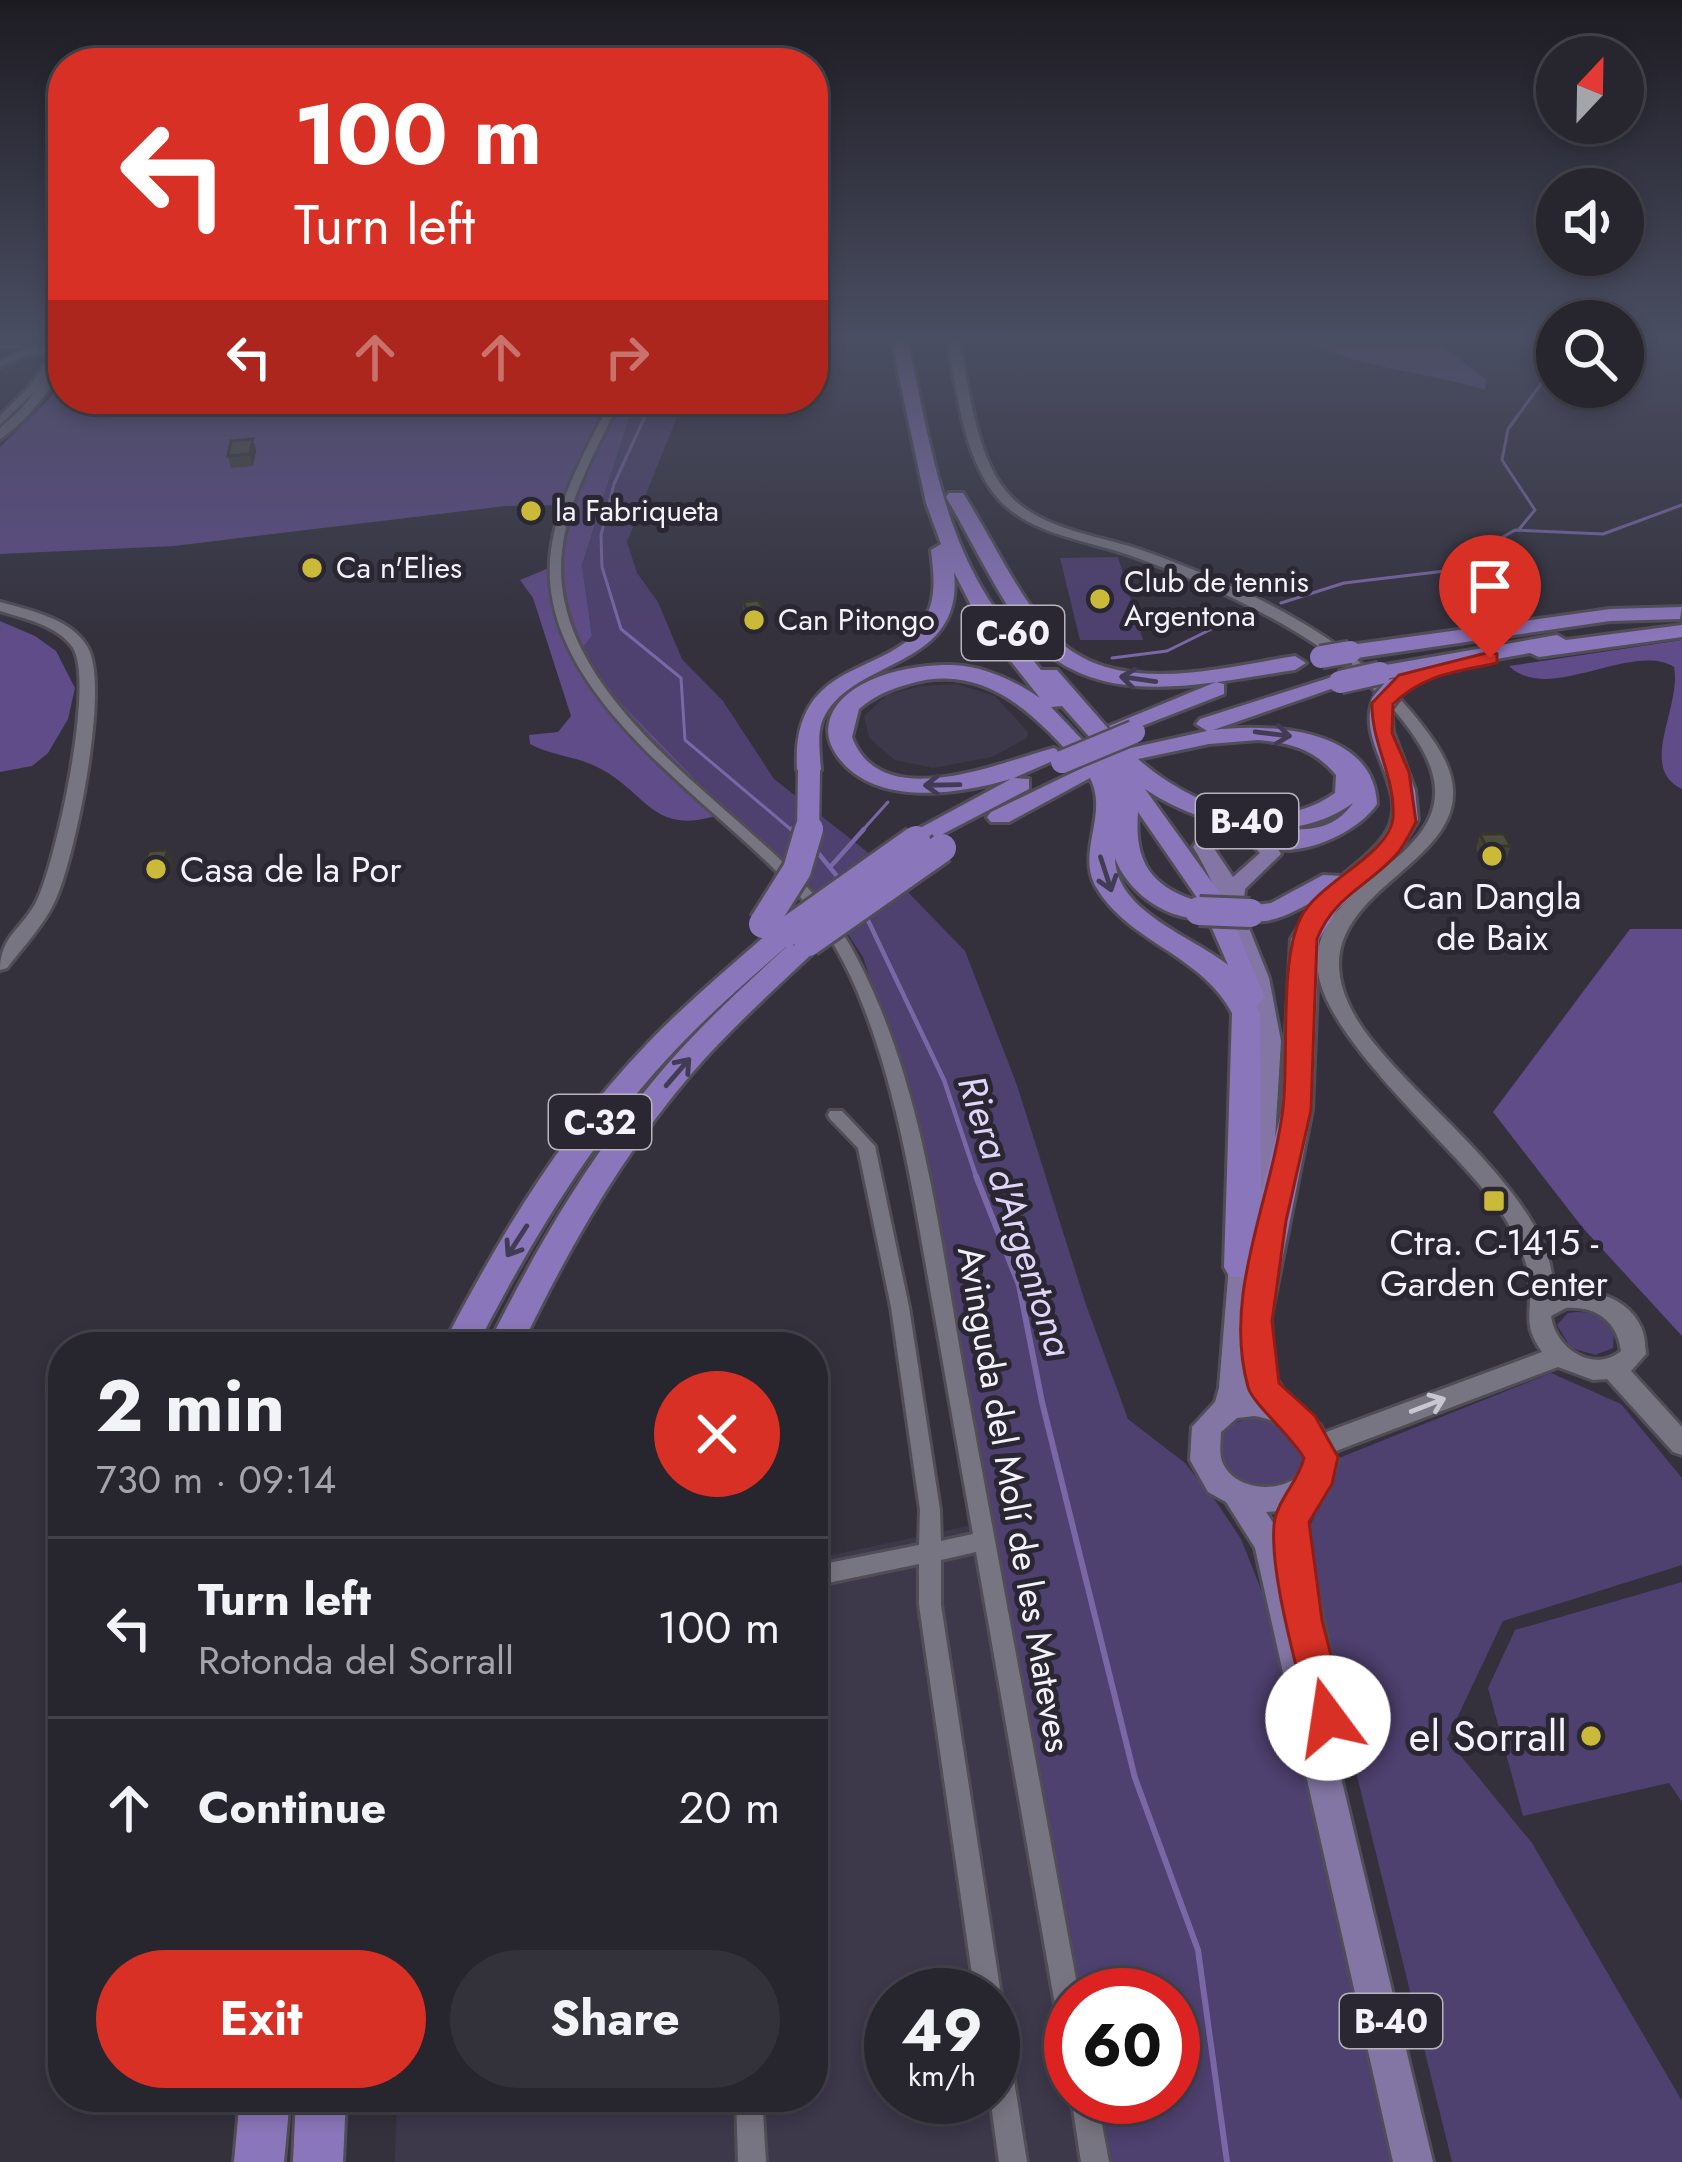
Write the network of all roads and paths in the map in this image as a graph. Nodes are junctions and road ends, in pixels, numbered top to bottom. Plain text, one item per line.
1 (600, 436) edge
2 (927, 436) edge
3 (934, 436) edge
4 (979, 436) edge
5 (946, 500) junction
6 (0, 606) edge
7 (1682, 621) edge
8 (1295, 663) junction
9 (1330, 670) junction
10 (1373, 676) junction
11 (1120, 742) junction
12 (1327, 750) junction
13 (1065, 764) junction
14 (1403, 800) junction
15 (1227, 830) junction
16 (1258, 837) junction
17 (1213, 861) junction
18 (1255, 868) junction
19 (1241, 913) junction
20 (786, 933) junction
21 (0, 964) edge
22 (836, 1115) dead end
23 (1251, 1198) junction
24 (1241, 1267) joint
25 (1542, 1275) junction
26 (1576, 1298) junction
27 (1544, 1309) junction
28 (1256, 1321) junction
29 (467, 1332) edge
30 (511, 1332) edge
31 (1559, 1355) junction
32 (1613, 1369) junction
33 (1228, 1408) junction
34 (1280, 1408) junction
35 (1682, 1444) edge
36 (1319, 1446) junction
37 (1236, 1492) junction
38 (1304, 1494) junction
39 (986, 1541) junction
40 (928, 1550) junction
41 (828, 1573) edge
42 (984, 1968) edge
43 (1061, 1968) edge
44 (264, 2112) edge
45 (320, 2112) edge
46 (750, 2112) edge
47 (1007, 2124) edge
48 (1089, 2124) edge
49 (259, 2162) edge
50 (318, 2162) edge
51 (752, 2162) edge
52 (1013, 2162) edge
53 (1095, 2162) edge
54 (1413, 2162) edge
55 (1425, 2162) edge

1 - 39 street, Avinguda del Molí de les Mateves
2 - 5 highway, C-60
3 - 5 highway, C-60
4 - 25 street
8 -> 5 highway
5 - 11 highway, C-60
5 - 20 highway, bridge
6 - 21 street
7 - 10 highway
7 - 10 highway
8 - 9 highway
8 - 11 highway
9 - 10 highway, bridge
9 - 10 highway, bridge
9 - 11 highway, C-32
10 - 14 highway
11 -> 12 highway, B-40
11 - 12 highway, B-40
11 - 13 highway, C-32
11 - 15 highway, C-60
11 - 19 highway, bridge
11 - 23 highway, B-40
12 - 16 highway
13 - 20 highway, C-32, bridge
13 -> 23 highway
14 - 19 highway
14 - 28 highway
15 - 16 main road, C-60
15 - 17 main road
16 - 18 main road
17 - 18 main road
17 - 19 main road
18 - 19 main road
19 - 23 main road
20 -> 29 highway, C-32
30 -> 20 highway, C-32
22 - 40 street
23 - 24 highway, B-40
23 - 28 main road
24 - 33 main road, B-40
25 - 26 street
25 - 27 street
26 - 27 street
26 - 32 street
27 - 31 street
28 - 34 main road
31 - 32 street
36 -> 31 street
32 - 35 street
33 - 34 main road
33 - 37 main road, B-40
34 - 36 main road
36 - 38 main road, B-40
37 - 38 main road
37 - 54 main road, B-40
38 - 55 main road, B-40
39 - 40 street
39 - 43 street, Avinguda del Molí de les Mateves
40 - 41 street
40 - 42 street
44 - 49 highway
45 - 50 highway
46 - 51 street
47 - 52 street
48 - 53 street

